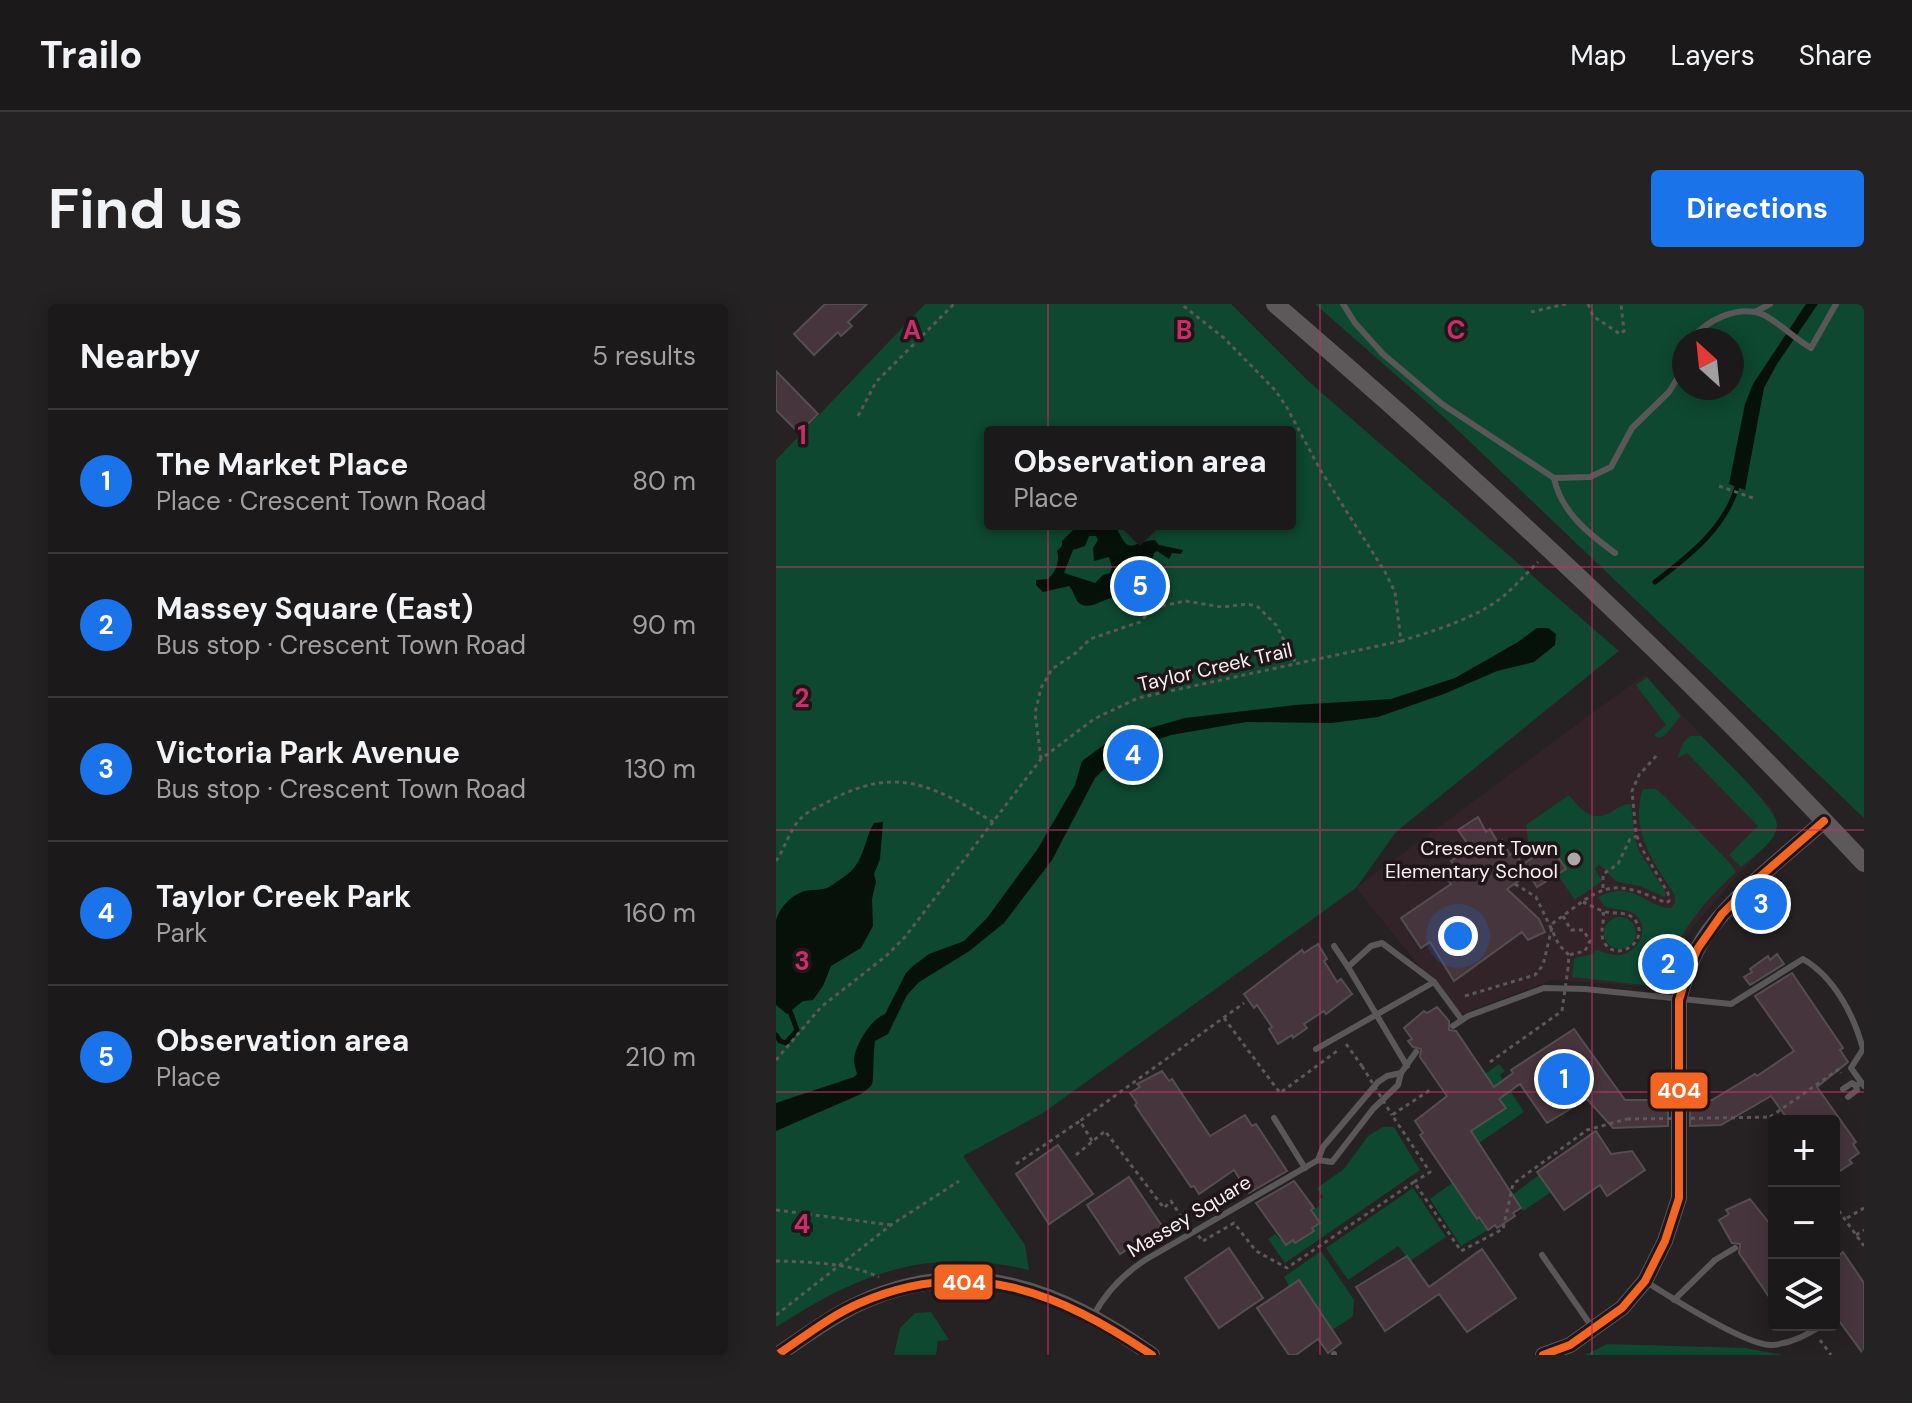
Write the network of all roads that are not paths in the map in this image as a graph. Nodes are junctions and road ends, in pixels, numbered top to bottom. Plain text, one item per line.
1 (1275, 304) edge
2 (1343, 304) edge
3 (1770, 304) edge
4 (1836, 304) edge
5 (1753, 313) junction
6 (1701, 328) edge
7 (1672, 387) edge
8 (1554, 478) junction
9 (1615, 553) dead end
10 (1824, 821) junction
11 (1864, 863) edge
12 (1334, 946) dead end
13 (1348, 967) junction
14 (1434, 982) junction
15 (1679, 1000) junction
16 (1376, 1014) junction
17 (1462, 1020) junction
18 (1453, 1026) dead end
19 (1316, 1049) dead end
20 (1416, 1052) dead end
21 (1407, 1066) junction
22 (1401, 1073) junction
23 (1858, 1085) edge
24 (1843, 1089) dead end
25 (1848, 1097) dead end
26 (1274, 1118) dead end
27 (1318, 1160) junction
28 (1305, 1168) junction
29 (1735, 1248) dead end
30 (1542, 1255) dead end
31 (1645, 1281) junction
32 (1674, 1300) junction
33 (1093, 1316) junction
34 (1594, 1330) junction
35 (1813, 1331) edge
36 (777, 1355) edge
37 (1152, 1355) edge
38 (1543, 1355) edge

1 - 10 main road
2 - 8 lane
3 - 5 lane
4 - 5 lane
5 - 6 lane
7 - 8 lane
8 - 9 lane
10 - 11 main road
10 - 15 street
12 - 13 lane
13 - 14 lane
13 - 16 lane
14 - 16 lane
14 - 17 lane
15 - 17 lane
15 - 23 lane
15 - 31 street
16 - 19 lane
16 - 21 lane
17 - 18 lane
20 - 21 lane, Massey Square
21 - 22 lane, Massey Square
22 - 27 lane, Massey Square
22 - 27 lane, Massey Square
23 - 24 lane
23 - 25 lane
26 - 28 lane
27 - 28 lane, Massey Square
28 - 33 lane, Massey Square
29 - 32 lane
30 - 34 lane
31 - 32 lane
31 - 34 street
32 - 35 lane
33 - 36 street
33 - 37 street
34 - 38 street

